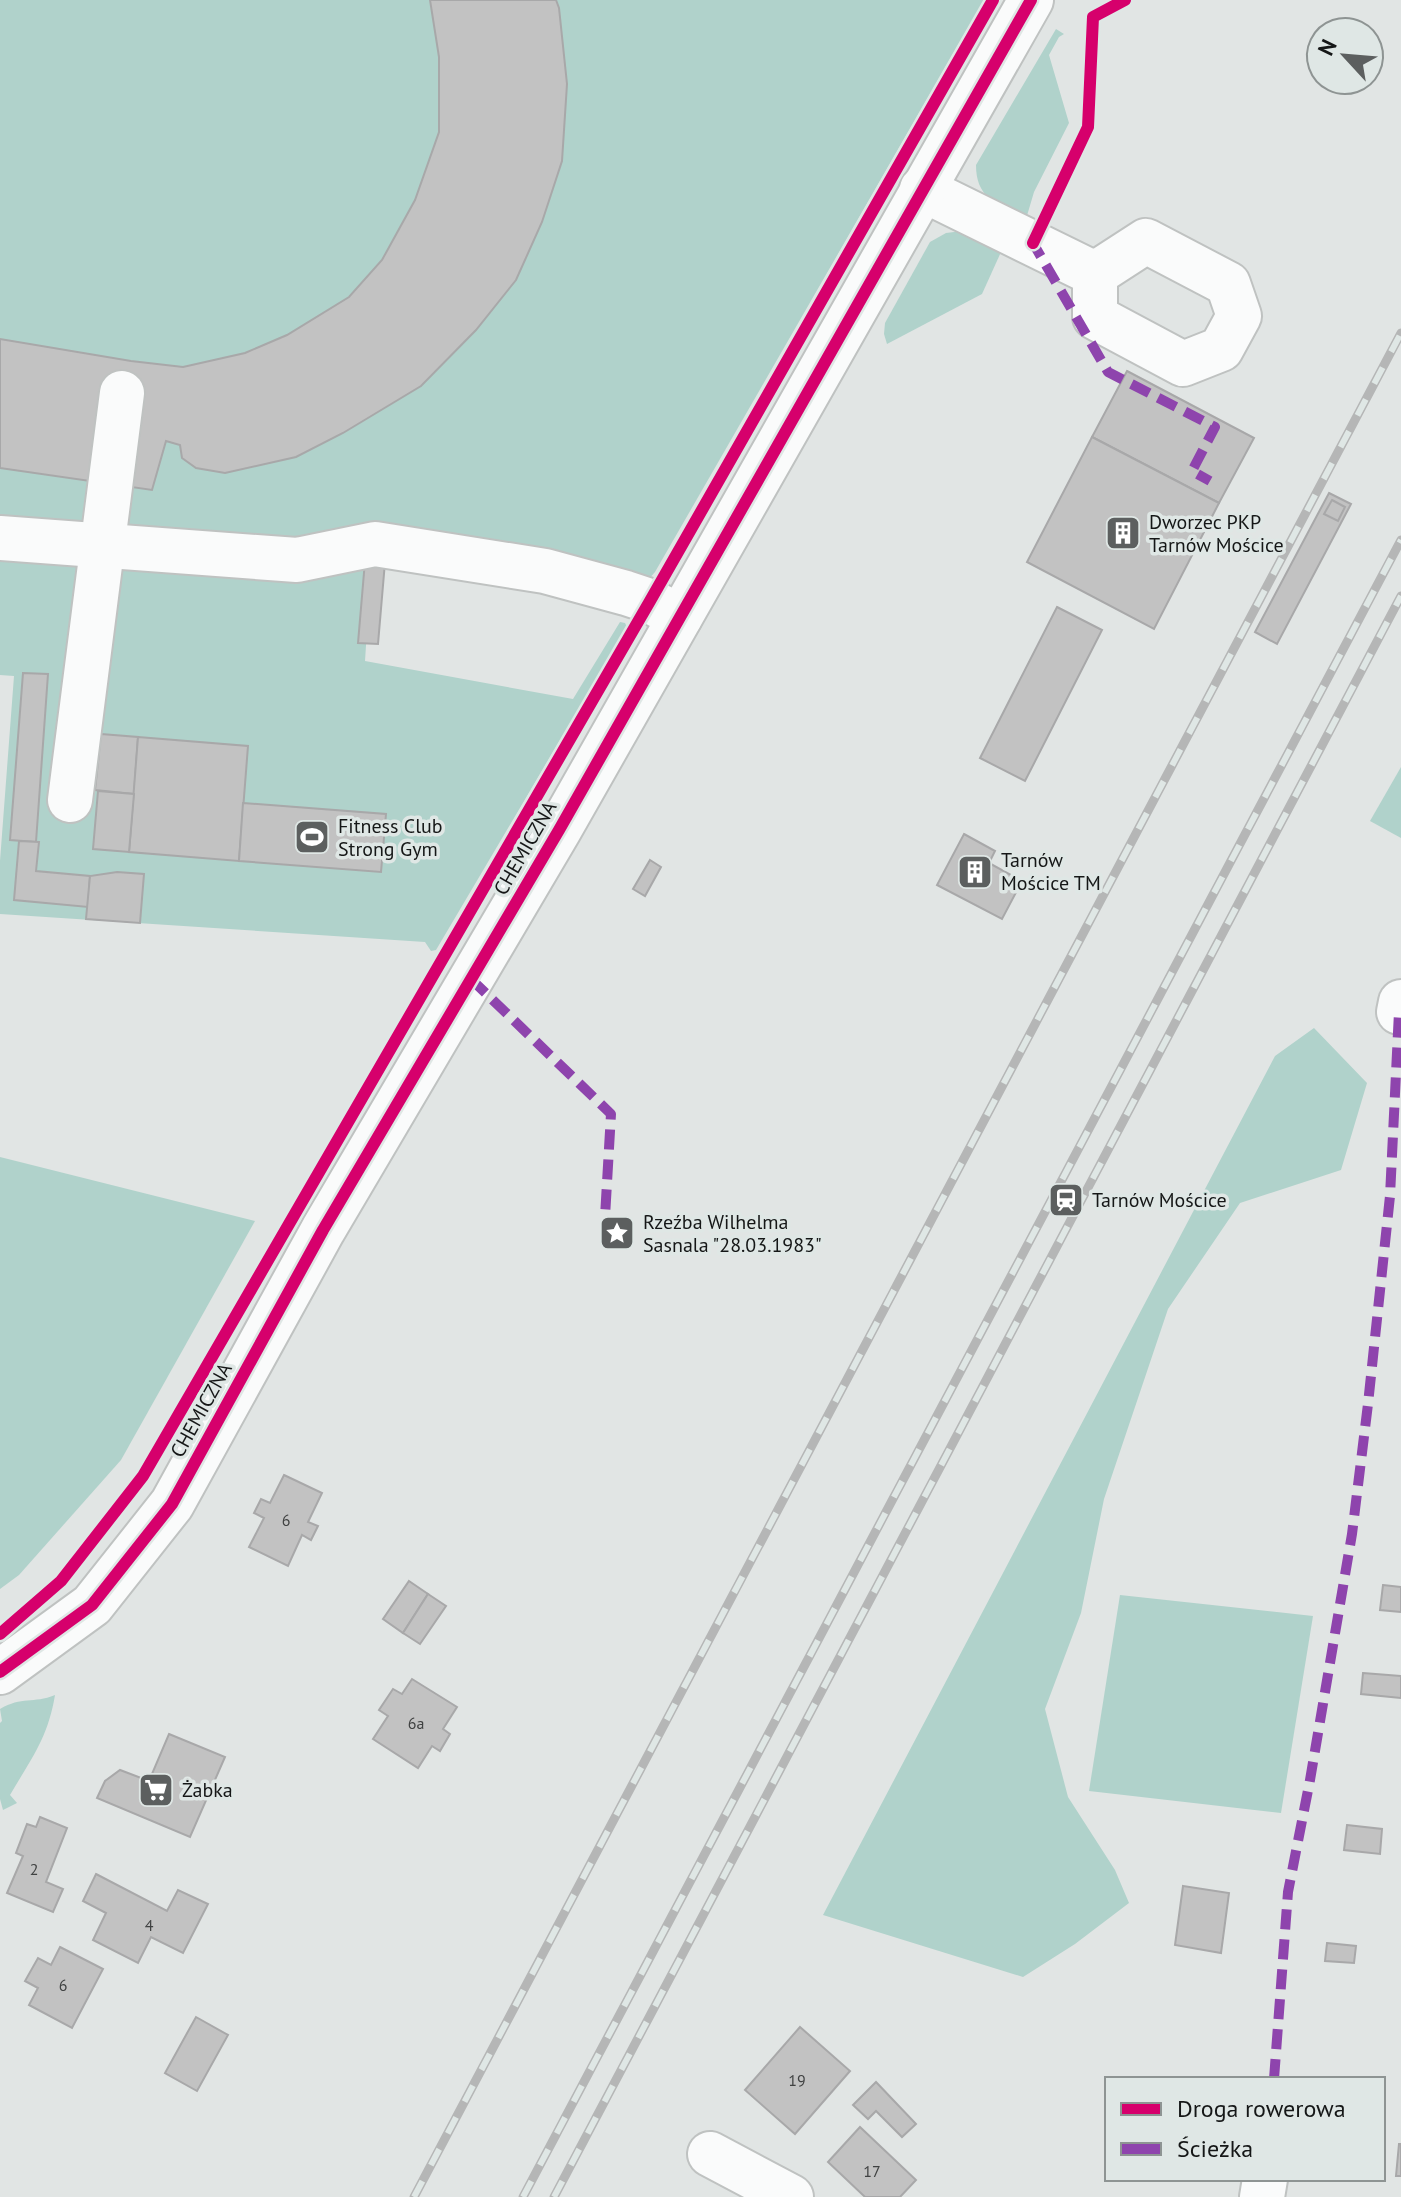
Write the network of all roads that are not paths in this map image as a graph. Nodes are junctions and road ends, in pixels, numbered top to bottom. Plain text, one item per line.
1 (1031, 0) edge
2 (922, 189) junction
3 (1095, 274) dead end
4 (122, 393) dead end
5 (0, 538) edge
6 (101, 547) junction
7 (680, 617) junction
8 (70, 800) dead end
9 (0, 1672) edge
10 (710, 2154) dead end
11 (791, 2197) edge

1 - 2 street, CHEMICZNA
2 - 3 street
2 - 7 street, CHEMICZNA
4 - 6 street
5 - 6 street
6 - 7 street
6 - 8 street
7 - 9 street, CHEMICZNA
10 - 11 street

